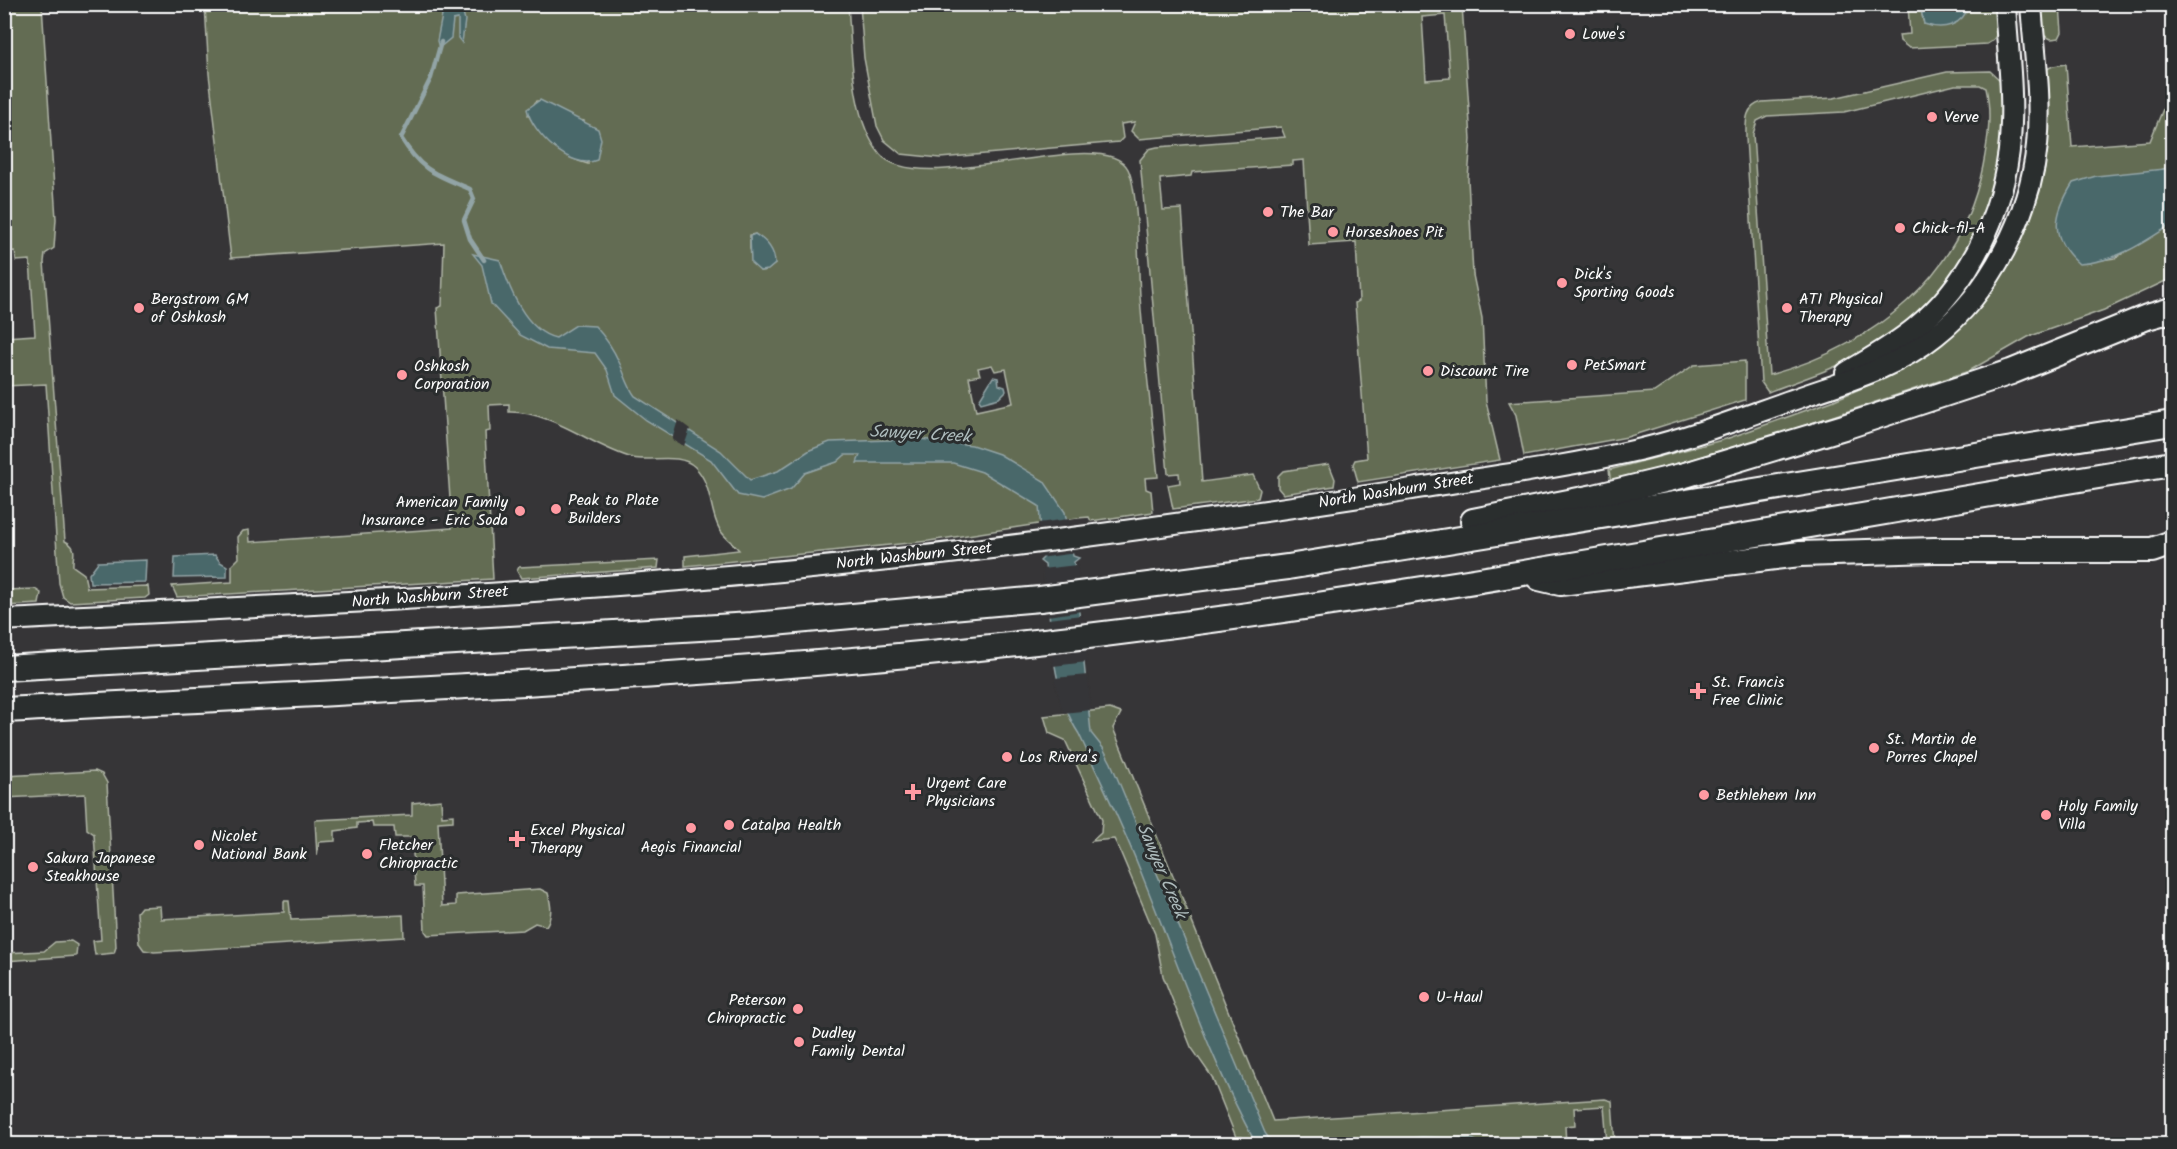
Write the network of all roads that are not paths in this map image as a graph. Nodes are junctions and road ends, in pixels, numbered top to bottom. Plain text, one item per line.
1 (2005, 4) edge
2 (2031, 4) edge
3 (2172, 300) edge
4 (2172, 310) edge
5 (2147, 317) junction
6 (1810, 394) junction
7 (2172, 423) edge
8 (2172, 464) edge
9 (2165, 550) edge
10 (1288, 567) junction
11 (1522, 573) junction
12 (4, 620) edge
13 (4, 668) edge
14 (4, 710) edge

1 - 6 street, North Washburn Street
2 - 6 street, North Washburn Street
3 - 5 highway
4 - 5 highway
5 - 10 highway
6 - 12 street, North Washburn Street
7 - 10 highway
8 - 11 highway
9 - 11 highway
10 - 13 highway
11 - 14 highway

